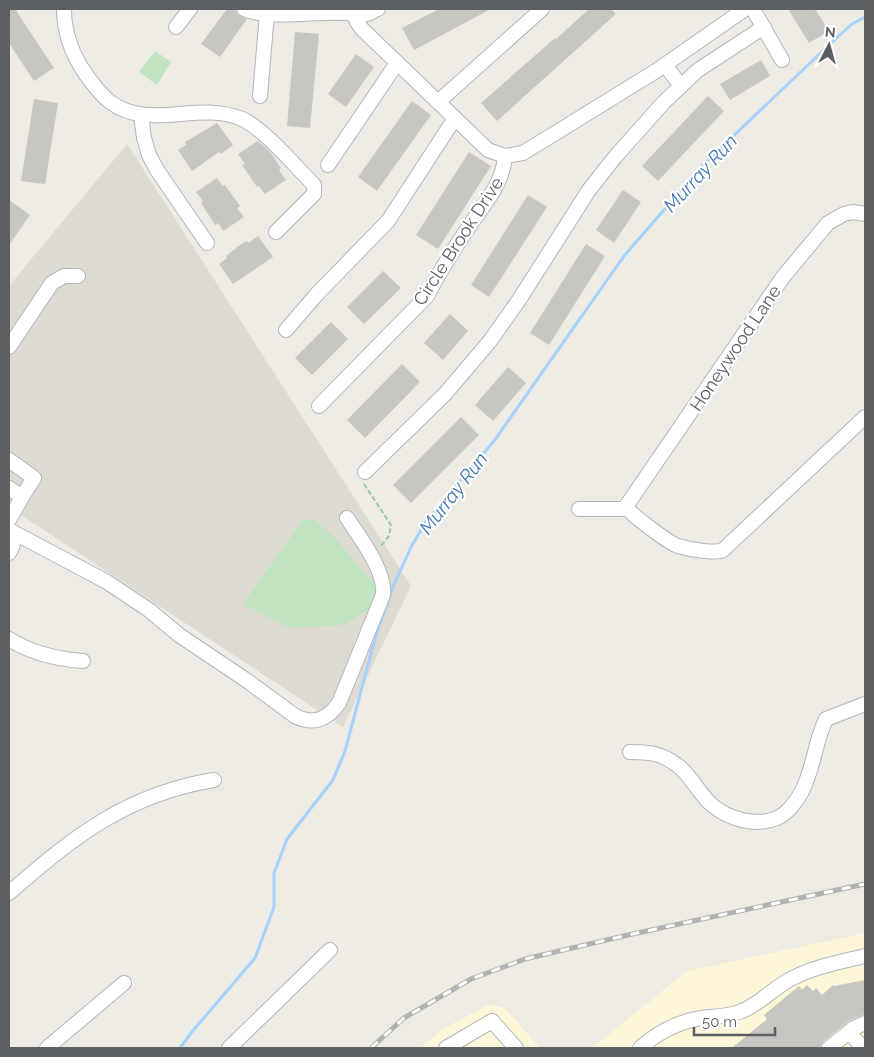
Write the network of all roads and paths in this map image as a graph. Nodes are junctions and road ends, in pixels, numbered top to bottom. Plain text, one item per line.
1 (64, 9) edge
2 (190, 9) edge
3 (244, 9) edge
4 (378, 9) edge
5 (542, 9) edge
6 (745, 9) edge
7 (753, 9) edge
8 (353, 11) edge
9 (267, 13) junction
10 (764, 27) junction
11 (176, 28) dead end
12 (782, 60) dead end
13 (397, 63) junction
14 (665, 65) junction
15 (681, 86) junction
16 (260, 96) dead end
17 (438, 102) junction
18 (141, 116) junction
19 (455, 118) junction
20 (505, 156) junction
21 (328, 165) dead end
22 (865, 214) edge
23 (276, 232) dead end
24 (206, 242) dead end
25 (78, 276) dead end
26 (286, 330) dead end
27 (9, 347) edge
28 (319, 406) dead end
29 (865, 417) edge
30 (9, 460) edge
31 (365, 472) joint
32 (9, 488) edge
33 (22, 497) junction
34 (580, 509) dead end
35 (628, 509) junction
36 (347, 518) dead end
37 (9, 527) edge
38 (9, 552) edge
39 (369, 553) junction
40 (9, 639) edge
41 (83, 661) dead end
42 (865, 704) edge
43 (630, 752) dead end
44 (214, 780) dead end
45 (9, 893) edge
46 (330, 950) dead end
47 (865, 956) edge
48 (124, 983) dead end
49 (865, 1022) edge
50 (849, 1032) junction
51 (47, 1048) edge
52 (229, 1048) edge
53 (446, 1048) edge
54 (516, 1048) edge
55 (640, 1048) edge
56 (829, 1048) edge
57 (863, 1048) edge

1 - 18 street
2 - 11 street
3 - 9 street
4 - 8 street
5 - 17 street
6 - 14 street, Circle Brook Drive
7 - 10 street
8 - 9 street
8 - 13 street, Circle Brook Drive
9 - 16 street
10 - 12 street
10 - 15 street
13 - 17 street, Circle Brook Drive
13 - 21 street
14 - 15 street
14 - 20 street, Circle Brook Drive
15 - 31 street
17 - 19 street, Circle Brook Drive
18 - 23 street
18 - 24 street
19 - 20 street, Circle Brook Drive
19 - 26 street
20 - 28 street, Circle Brook Drive
22 - 35 street, Honeywood Lane
25 - 27 street
29 - 35 street
30 - 33 street
31 - 39 path
32 - 33 street
33 - 37 street
34 - 35 street
36 - 39 street
37 - 38 street
37 - 39 street
40 - 41 street
42 - 43 street
44 - 45 street
46 - 52 street
47 - 55 street
48 - 51 street
49 - 50 street
50 - 56 street
50 - 57 street
53 - 54 street

